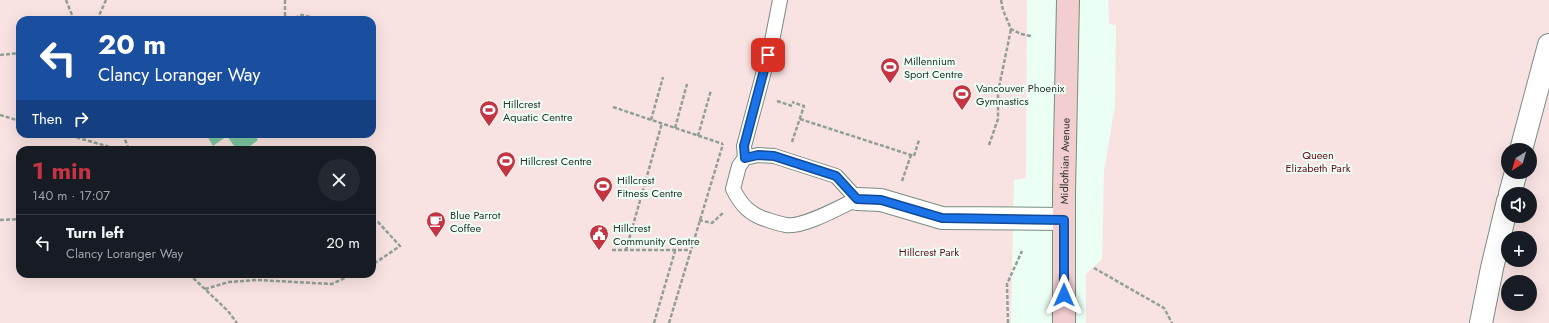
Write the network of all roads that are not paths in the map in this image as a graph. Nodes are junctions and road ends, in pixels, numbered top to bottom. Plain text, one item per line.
1 (780, 0) edge
2 (1068, 0) edge
3 (1549, 45) edge
4 (1523, 143) edge
5 (745, 158) junction
6 (857, 199) junction
7 (1064, 220) junction
8 (1503, 223) edge
9 (1064, 323) edge
10 (1481, 323) edge

1 - 5 lane
2 - 7 street, Midlothian Avenue
3 - 4 street
5 - 6 lane
5 - 6 lane
6 - 7 street
7 - 9 street, Midlothian Avenue
8 - 10 street

